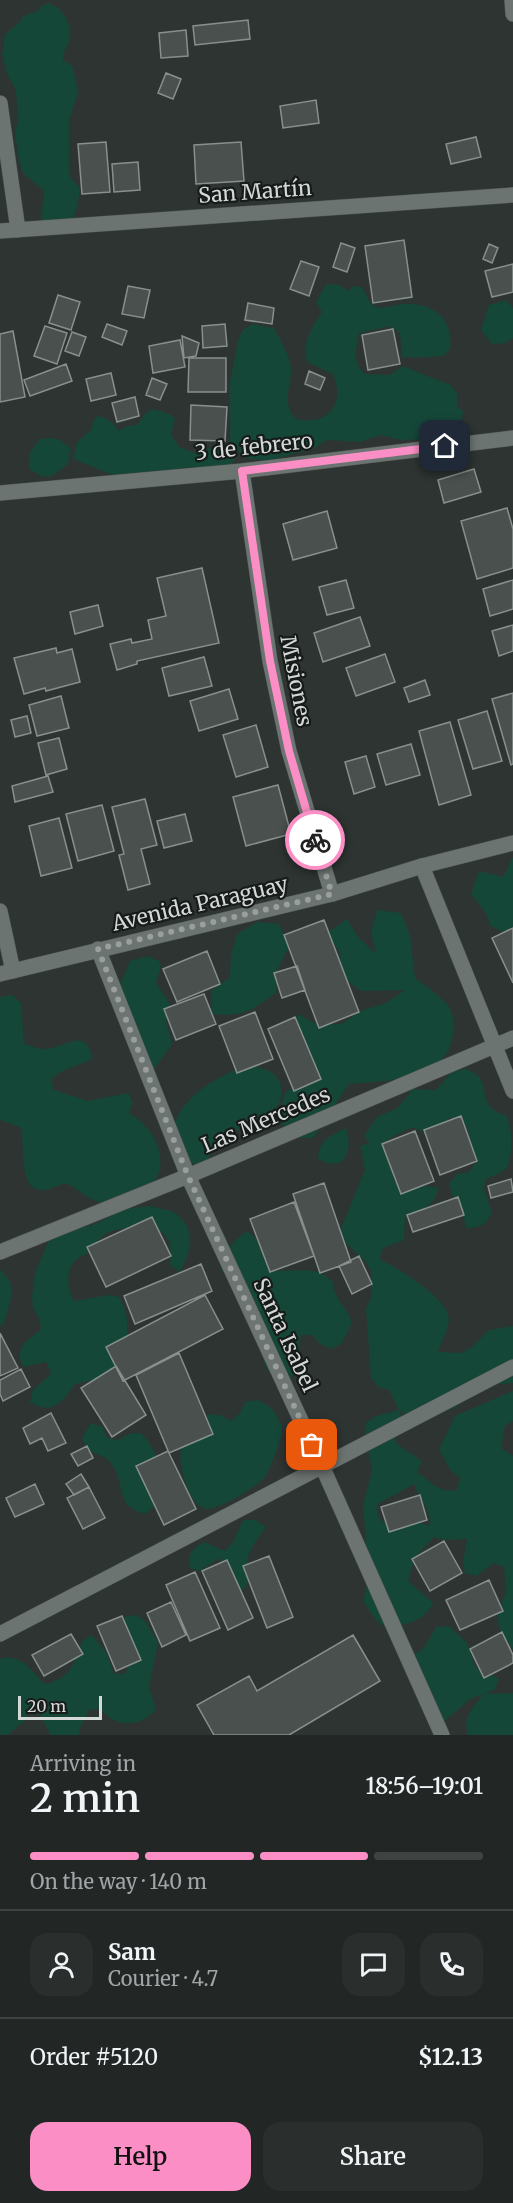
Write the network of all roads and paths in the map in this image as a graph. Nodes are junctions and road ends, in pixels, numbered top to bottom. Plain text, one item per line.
1 (512, 0) edge
2 (513, 14) edge
3 (0, 104) edge
4 (513, 195) edge
5 (18, 230) junction
6 (0, 231) edge
7 (513, 438) edge
8 (242, 471) junction
9 (0, 493) edge
10 (513, 843) edge
11 (422, 866) junction
12 (332, 894) junction
13 (0, 911) edge
14 (98, 949) junction
15 (7, 972) edge
16 (513, 1038) edge
17 (494, 1045) junction
18 (513, 1091) edge
19 (188, 1176) junction
20 (0, 1252) edge
21 (513, 1367) edge
22 (322, 1466) junction
23 (0, 1634) edge
24 (442, 1735) edge

1 - 2 street
3 - 5 street
4 - 5 street, San Martín
5 - 6 street, San Martín
7 - 8 street, 3 de febrero
8 - 9 street, 3 de febrero
8 - 12 street, Misiones
10 - 11 street, Avenida Paraguay
11 - 12 street, Avenida Paraguay
11 - 17 street
12 - 14 street, Avenida Paraguay
13 - 15 street
14 - 15 street, Avenida Paraguay
14 - 19 street, Santa Isabel
16 - 17 street, Las Mercedes
17 - 18 street
17 - 19 street, Las Mercedes
19 - 20 street, Las Mercedes
19 - 22 street, Santa Isabel
21 - 22 street
22 - 23 street
22 - 24 street, Santa Isabel

